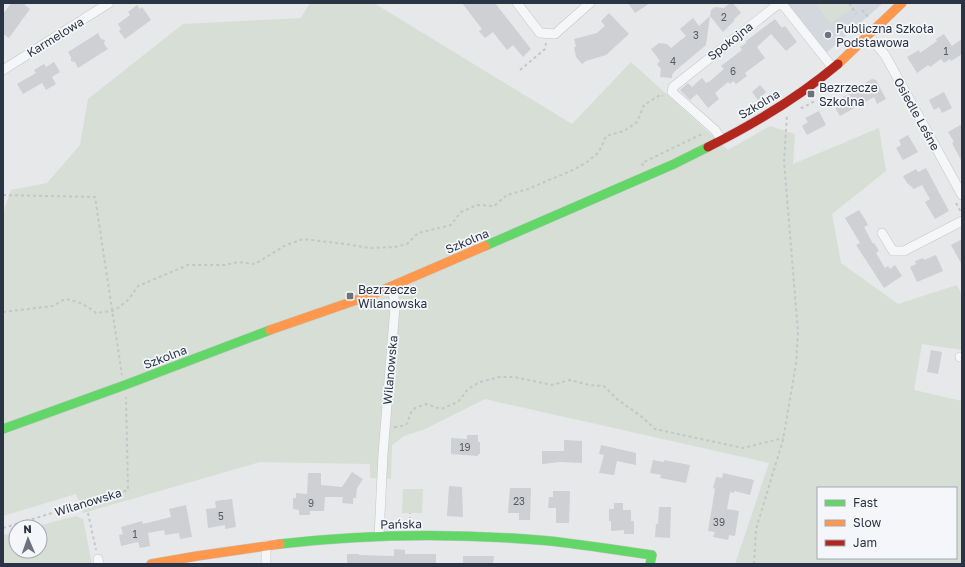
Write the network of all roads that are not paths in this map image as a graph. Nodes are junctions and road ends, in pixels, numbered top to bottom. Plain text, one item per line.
1 (107, 3) edge
2 (517, 3) edge
3 (590, 3) edge
4 (902, 3) edge
5 (869, 36) junction
6 (833, 68) junction
7 (3, 70) edge
8 (720, 137) junction
9 (958, 197) edge
10 (961, 222) edge
11 (882, 233) dead end
12 (391, 287) junction
13 (3, 429) edge
14 (380, 536) junction
15 (266, 545) junction
16 (651, 560) edge
17 (150, 564) edge
18 (266, 564) edge

1 - 7 street, Karmelowa
2 - 3 street
4 - 5 street, Szkolna
5 - 6 street, Szkolna
5 - 9 street, Osiedle Leśne
6 - 8 street, Szkolna
6 - 8 street, Spokojna
8 - 12 street, Szkolna
10 - 11 street
12 - 13 street, Szkolna
12 - 14 street, Wilanowska
14 - 15 street, Pańska
14 - 16 street, Pańska
15 - 17 street, Pańska
15 - 18 street

